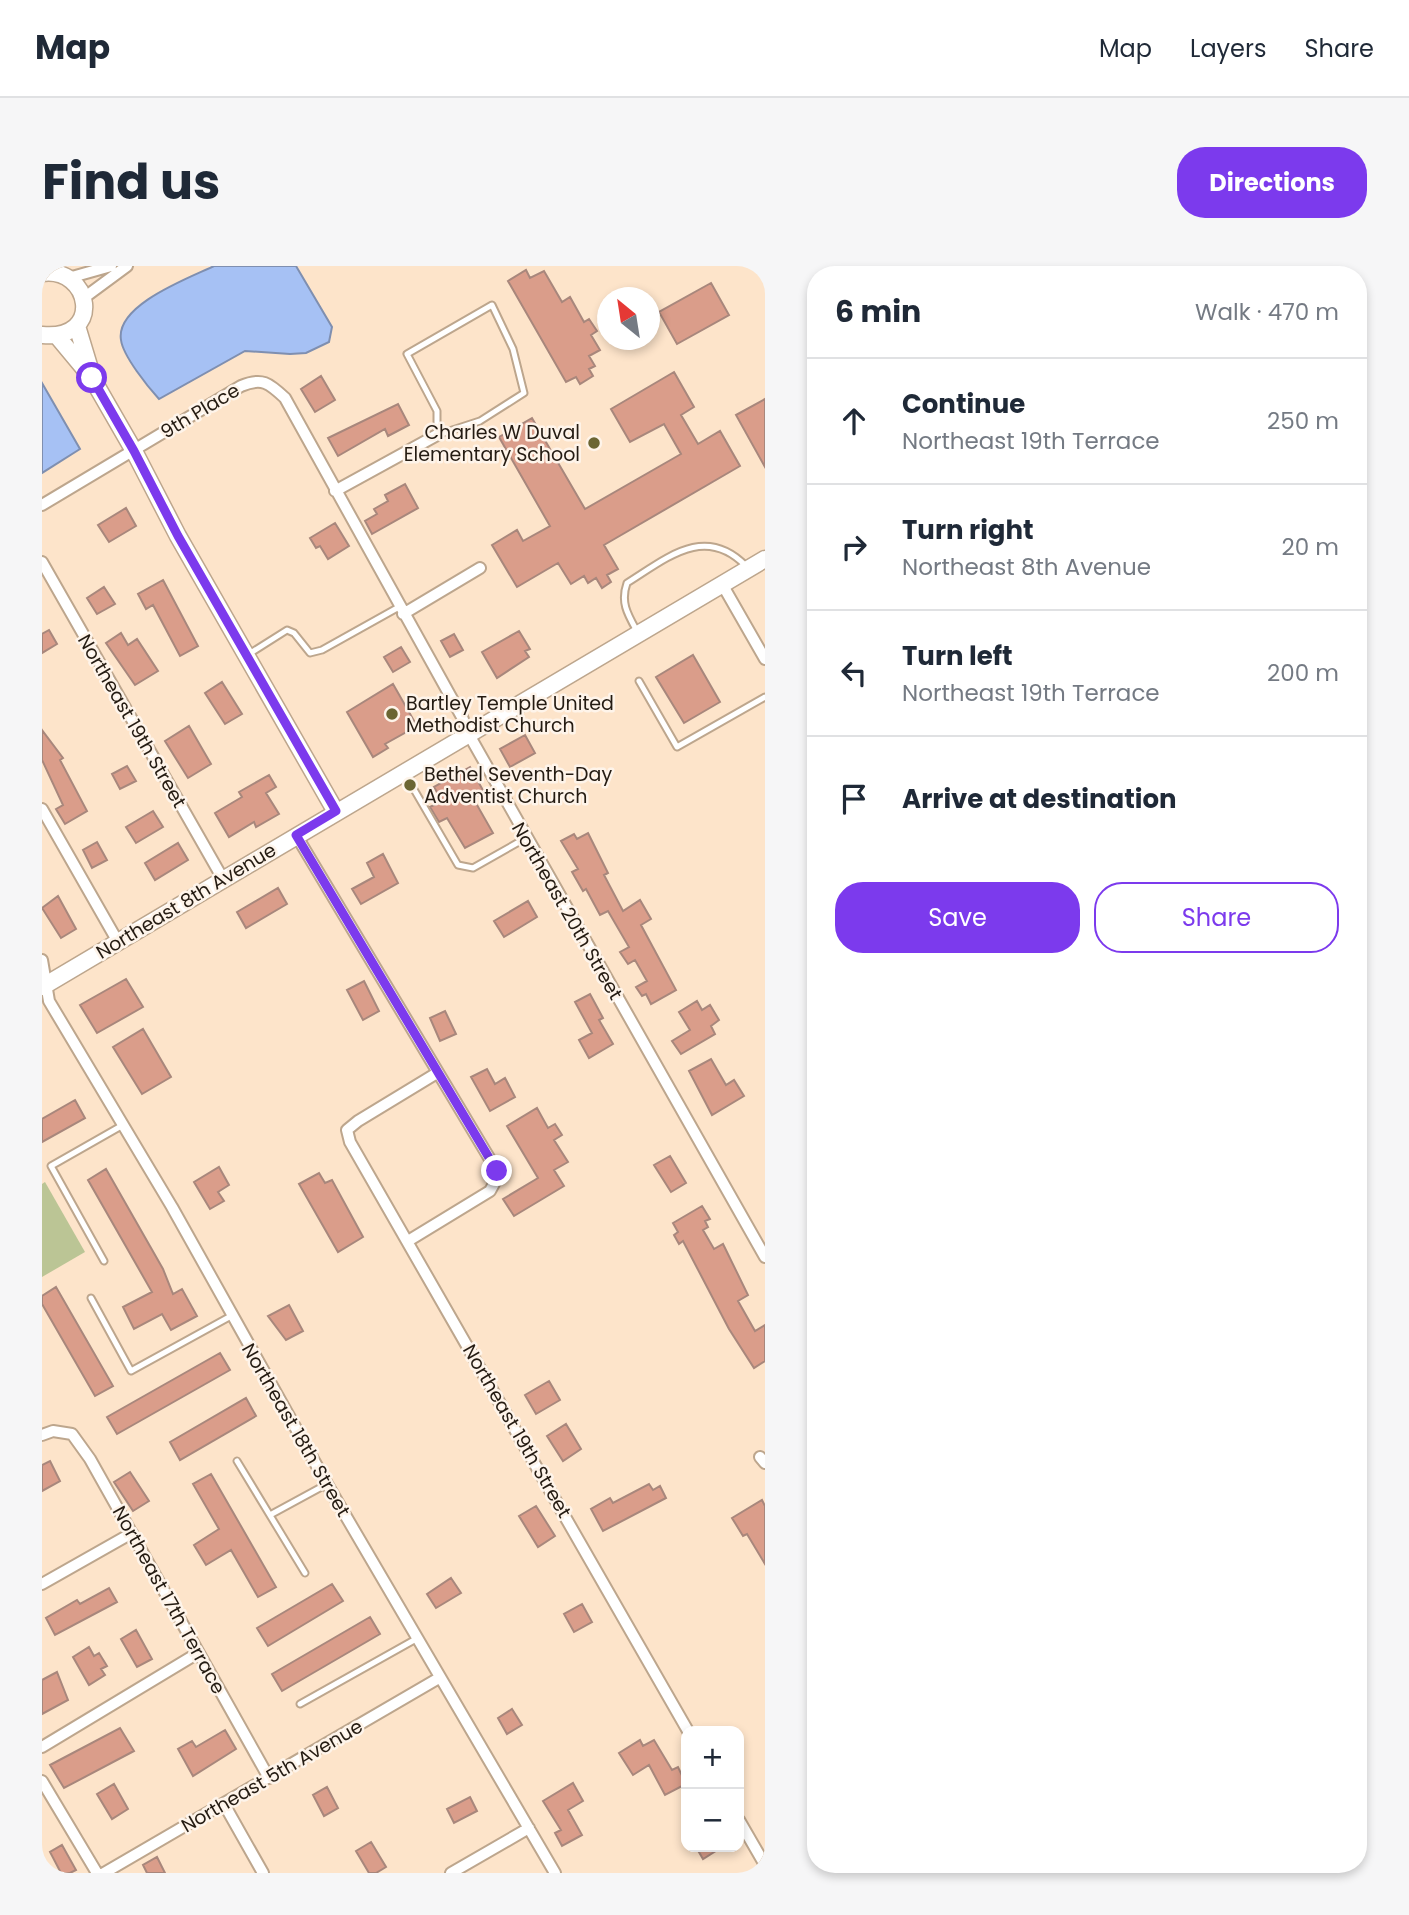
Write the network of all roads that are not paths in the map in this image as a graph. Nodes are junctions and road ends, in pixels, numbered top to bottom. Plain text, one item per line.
1 (111, 266) edge
2 (127, 266) edge
3 (47, 270) edge
4 (72, 277) junction
5 (85, 297) junction
6 (77, 326) junction
7 (50, 335) edge
8 (92, 378) junction
9 (268, 382) joint
10 (437, 435) junction
11 (134, 451) junction
12 (335, 491) junction
13 (42, 505) edge
14 (765, 559) edge
15 (42, 562) edge
16 (480, 568) dead end
17 (748, 569) junction
18 (722, 584) junction
19 (401, 610) junction
20 (638, 633) junction
21 (246, 655) junction
22 (765, 659) edge
23 (639, 681) dead end
24 (765, 697) edge
25 (468, 733) junction
26 (404, 772) junction
27 (42, 809) edge
28 (336, 811) junction
29 (296, 835) junction
30 (526, 838) junction
31 (223, 879) junction
32 (118, 942) junction
33 (42, 960) edge
34 (45, 986) edge
35 (437, 1073) junction
36 (123, 1125) junction
37 (51, 1166) junction
38 (42, 1171) edge
39 (408, 1241) junction
40 (765, 1257) edge
41 (104, 1261) dead end
42 (91, 1298) dead end
43 (231, 1316) junction
44 (42, 1435) edge
45 (237, 1461) dead end
46 (327, 1484) junction
47 (270, 1515) junction
48 (132, 1533) junction
49 (304, 1573) dead end
50 (42, 1584) edge
51 (416, 1639) junction
52 (198, 1653) junction
53 (439, 1678) junction
54 (300, 1704) dead end
55 (685, 1726) edge
56 (42, 1747) edge
57 (269, 1778) junction
58 (42, 1781) edge
59 (224, 1804) junction
60 (529, 1828) junction
61 (744, 1828) edge
62 (765, 1866) edge
63 (97, 1873) edge
64 (104, 1873) edge
65 (263, 1873) edge
66 (451, 1873) edge
67 (555, 1873) edge

1 - 4 street
2 - 5 street
3 - 4 street
4 - 5 street
5 - 6 street
6 - 7 street
6 - 8 street
7 - 8 street
8 - 11 street
9 - 11 street, 9th Place
9 - 12 street, Northeast 20th Street
10 - 10 lane
10 - 12 street
11 - 13 street, 9th Place
11 - 21 street
12 - 19 street, Northeast 20th Street
14 - 17 street, Northeast 8th Avenue
15 - 31 street, Northeast 19th Street
16 - 19 street
17 - 18 street, Northeast 8th Avenue
17 - 20 lane
18 - 20 street, Northeast 8th Avenue
18 - 22 street
19 - 21 lane
19 - 25 street, Northeast 20th Street
20 - 25 street, Northeast 8th Avenue
21 - 28 street
23 - 24 lane
25 - 26 street, Northeast 8th Avenue
25 - 30 street, Northeast 20th Street
26 - 28 street, Northeast 8th Avenue
26 - 30 lane
27 - 32 street
28 - 29 street, Northeast 8th Avenue
29 - 31 street, Northeast 8th Avenue
29 - 35 street
30 - 40 street, Northeast 20th Street
31 - 32 street, Northeast 8th Avenue
32 - 34 street, Northeast 8th Avenue
33 - 34 street, Northeast 18th Street
34 - 36 street, Northeast 18th Street
35 - 39 street
35 - 39 street, Northeast 19th Street
36 - 37 lane
36 - 43 street, Northeast 18th Street
37 - 38 lane
37 - 41 lane
39 - 55 street, Northeast 19th Street
42 - 43 lane
43 - 46 street, Northeast 18th Street
44 - 48 street, Northeast 17th Terrace
45 - 47 lane
46 - 47 lane
46 - 51 street, Northeast 18th Street
47 - 49 lane
48 - 50 street
48 - 52 street, Northeast 17th Terrace
51 - 53 street, Northeast 18th Street
51 - 54 lane
52 - 56 street
52 - 57 street, Northeast 17th Terrace
53 - 57 street, Northeast 5th Avenue
53 - 60 street, Northeast 18th Street
57 - 59 street, Northeast 5th Avenue
58 - 63 street
59 - 64 street, Northeast 5th Avenue
59 - 65 street
60 - 66 street
60 - 67 street, Northeast 18th Street
61 - 62 street

